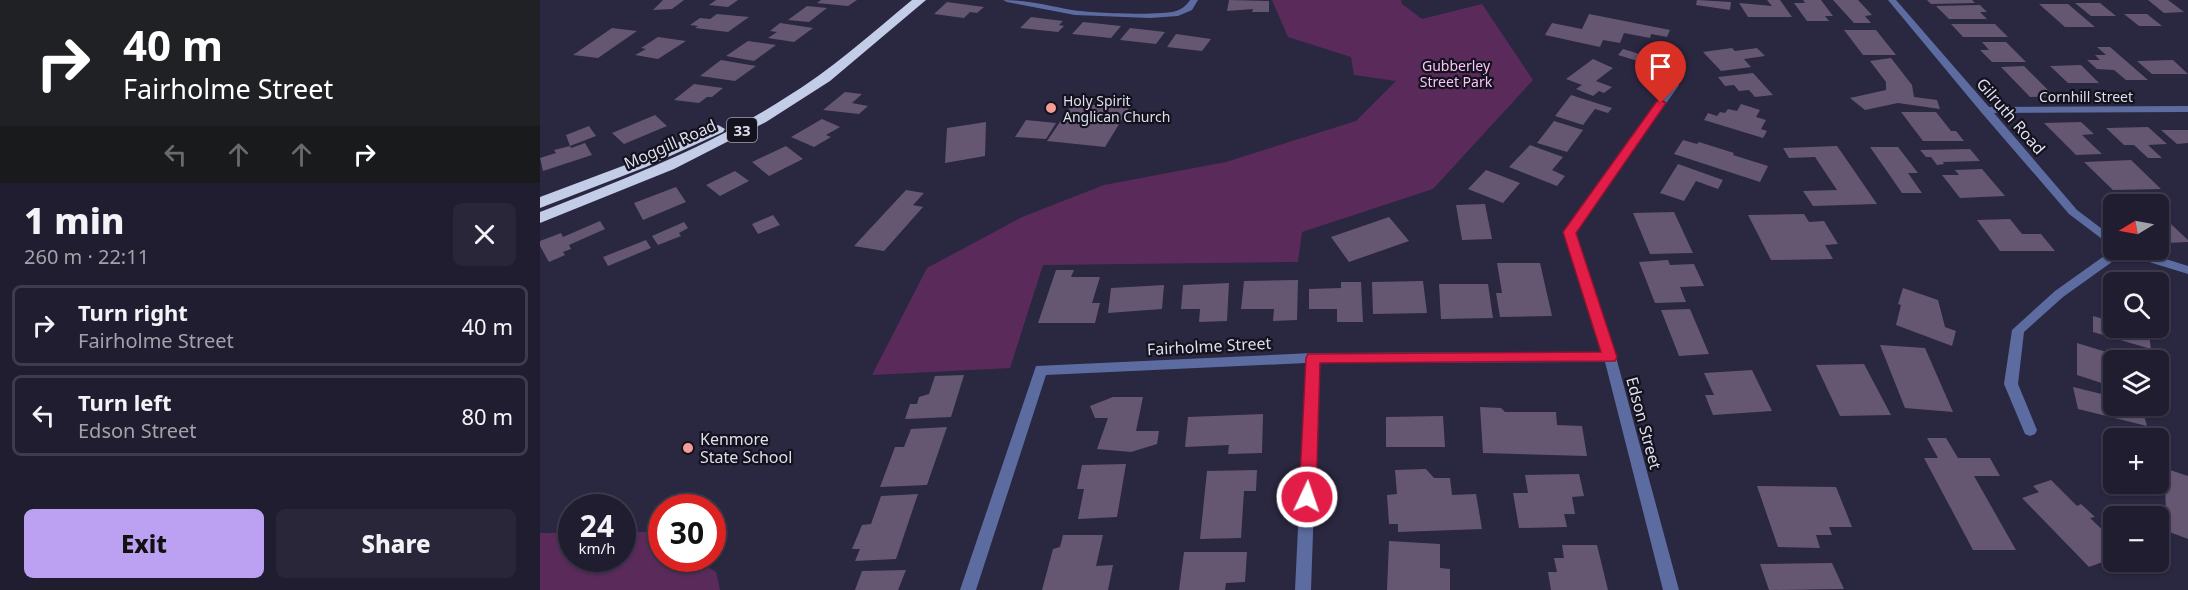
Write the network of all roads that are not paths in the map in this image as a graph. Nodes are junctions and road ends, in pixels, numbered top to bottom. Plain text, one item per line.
1 (903, 0) edge
2 (920, 0) edge
3 (1007, 0) edge
4 (1194, 0) edge
5 (1892, 0) edge
6 (1674, 85) dead end
7 (2188, 109) edge
8 (1984, 110) junction
9 (540, 203) edge
10 (540, 218) edge
11 (2103, 235) edge
12 (2107, 260) edge
13 (2157, 260) edge
14 (2188, 270) edge
15 (1610, 357) junction
16 (1313, 358) junction
17 (2030, 430) dead end
18 (968, 590) edge
19 (1303, 590) edge
20 (1671, 590) edge

1 - 9 highway, Moggill Road / 33
2 - 10 highway, Moggill Road / 33
3 - 4 street
5 - 8 street, Gilruth Road
6 - 15 street, Edson Street
7 - 8 street, Cornhill Street
8 - 11 street, Gilruth Road
12 - 17 street
13 - 14 street
15 - 16 street, Fairholme Street
15 - 20 street, Edson Street
16 - 18 street, Fairholme Street
16 - 19 street

